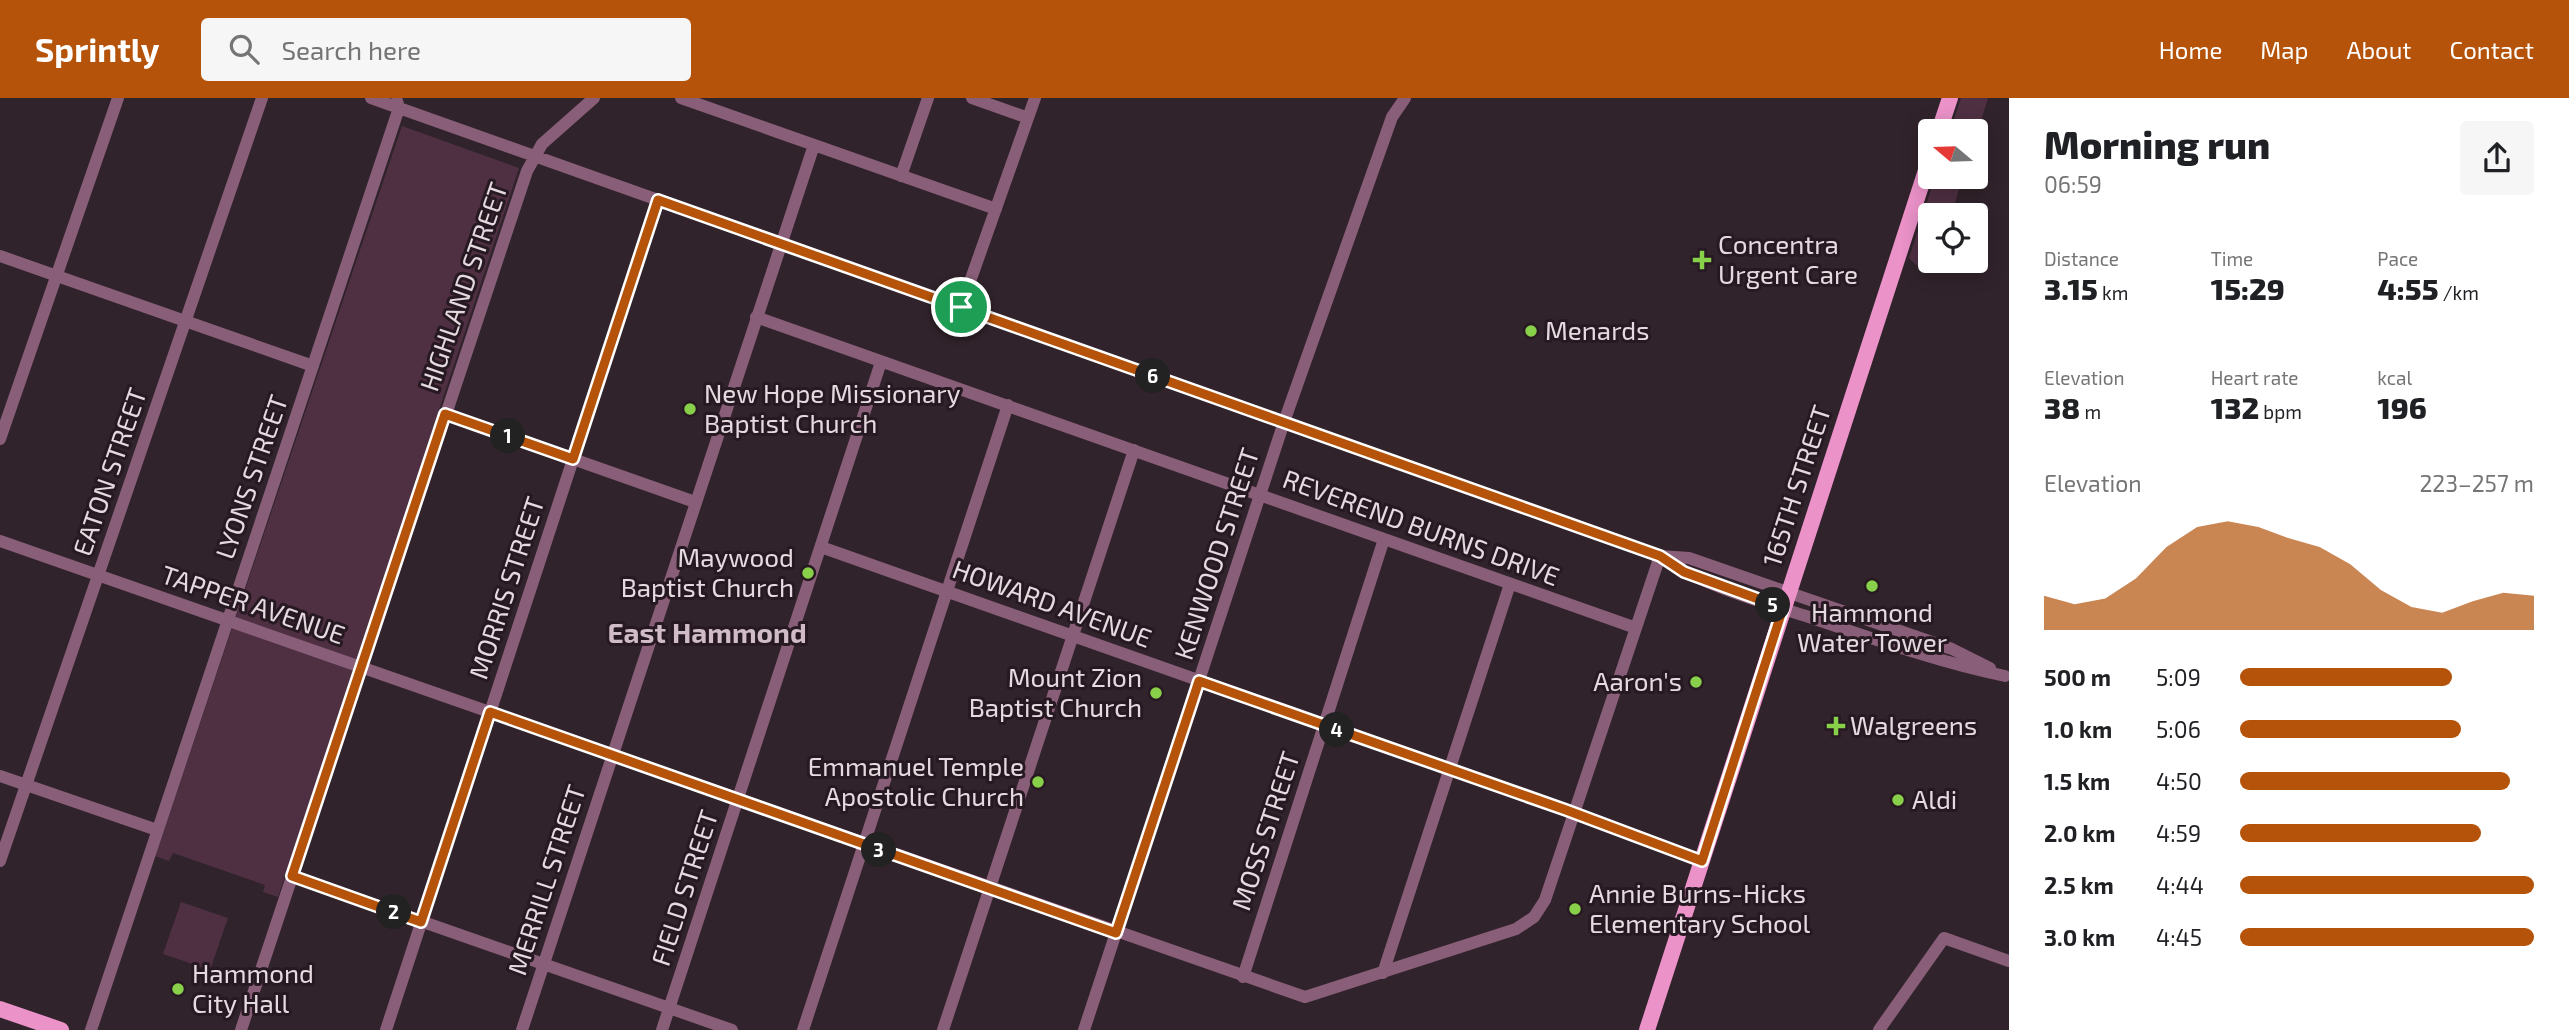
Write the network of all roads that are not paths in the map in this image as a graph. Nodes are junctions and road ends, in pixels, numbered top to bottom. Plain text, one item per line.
1 (118, 98) edge
2 (262, 98) edge
3 (371, 98) edge
4 (594, 98) edge
5 (681, 98) edge
6 (928, 98) edge
7 (972, 98) edge
8 (1035, 98) edge
9 (1405, 98) edge
10 (1950, 98) edge
11 (398, 103) edge
12 (1028, 118) junction
13 (1943, 119) edge
14 (814, 145) junction
15 (535, 156) junction
16 (901, 176) junction
17 (1920, 189) edge
18 (658, 200) junction
19 (996, 209) junction
20 (780, 243) junction
21 (0, 256) edge
22 (57, 276) junction
23 (961, 307) junction
24 (756, 317) junction
25 (186, 321) junction
26 (881, 362) junction
27 (313, 366) junction
28 (1008, 405) junction
29 (445, 414) junction
30 (1284, 422) junction
31 (0, 439) edge
32 (1134, 450) junction
33 (573, 459) junction
34 (1260, 495) junction
35 (695, 502) junction
36 (1384, 539) junction
37 (0, 541) edge
38 (821, 547) junction
39 (1660, 556) junction
40 (98, 575) junction
41 (1510, 584) junction
42 (947, 591) junction
43 (1788, 592) junction
44 (1783, 608) junction
45 (227, 620) junction
46 (1636, 628) junction
47 (1073, 636) junction
48 (360, 667) junction
49 (2007, 676) edge
50 (1199, 681) junction
51 (490, 712) junction
52 (1324, 725) junction
53 (611, 756) junction
54 (1450, 769) junction
55 (0, 776) edge
56 (26, 785) junction
57 (739, 799) junction
58 (1575, 814) junction
59 (157, 830) junction
60 (863, 844) junction
61 (0, 861) edge
62 (1702, 861) junction
63 (292, 876) junction
64 (990, 889) junction
65 (421, 922) junction
66 (1116, 933) junction
67 (2009, 961) edge
68 (544, 964) junction
69 (1383, 973) junction
70 (1243, 977) junction
71 (670, 1008) junction
72 (0, 1009) edge
73 (61, 1030) edge
74 (91, 1030) edge
75 (241, 1030) edge
76 (386, 1030) edge
77 (522, 1030) edge
78 (662, 1030) edge
79 (732, 1030) edge
80 (803, 1030) edge
81 (943, 1030) edge
82 (1084, 1030) edge
83 (1647, 1030) edge
84 (1879, 1030) edge

1 - 22 street
2 - 25 street, EATON STREET
3 - 11 street
4 - 15 street, HIGHLAND STREET
5 - 14 street
6 - 16 street
7 - 12 street
8 - 12 street
9 - 30 street, KENWOOD STREET
10 - 13 main road
11 - 15 street
11 - 27 street, LYONS STREET
12 - 19 street
14 - 16 street
14 - 20 street, MERRILL STREET
15 - 18 street
15 - 29 street, HIGHLAND STREET
16 - 19 street
17 - 43 main road, 165TH STREET
18 - 20 street
18 - 33 street, MORRIS STREET
19 - 23 street
20 - 23 street
20 - 24 street, MERRILL STREET
21 - 22 street
22 - 25 street
22 - 31 street
23 - 30 street
24 - 26 street, REVEREND BURNS DRIVE
24 - 35 street, MERRILL STREET
25 - 27 street
25 - 40 street, EATON STREET
26 - 28 street, REVEREND BURNS DRIVE
26 - 38 street, FIELD STREET
27 - 45 street, LYONS STREET
28 - 32 street, REVEREND BURNS DRIVE
28 - 42 street
29 - 33 street
29 - 48 street, HIGHLAND STREET
30 - 34 street, KENWOOD STREET
30 - 39 street
32 - 34 street, REVEREND BURNS DRIVE
32 - 47 street
33 - 35 street
33 - 51 street, MORRIS STREET
34 - 36 street, REVEREND BURNS DRIVE
34 - 50 street, KENWOOD STREET
35 - 53 street, MERRILL STREET
36 - 41 street, REVEREND BURNS DRIVE
36 - 52 street, MOSS STREET
37 - 40 street, TAPPER AVENUE
38 - 42 street, HOWARD AVENUE
38 - 57 street, FIELD STREET
39 - 43 street
39 - 44 street
39 - 46 street, TAPPER AVENUE
40 - 45 street, TAPPER AVENUE
40 - 56 street, EATON STREET
41 - 46 street, REVEREND BURNS DRIVE
41 - 54 street
42 - 47 street, HOWARD AVENUE
42 - 60 street
43 - 44 main road, 165TH STREET
43 - 49 street
44 - 49 street
44 - 62 main road, 165TH STREET
45 - 48 street, TAPPER AVENUE
45 - 59 street, LYONS STREET
46 - 58 street, TAPPER AVENUE
47 - 50 street, HOWARD AVENUE
47 - 64 street
48 - 51 street, TAPPER AVENUE
48 - 63 street, HIGHLAND STREET
50 - 52 street, HOWARD AVENUE
50 - 66 street, KENWOOD STREET
51 - 53 street, TAPPER AVENUE
51 - 65 street, MORRIS STREET
52 - 54 street, HOWARD AVENUE
52 - 70 street, MOSS STREET
53 - 57 street, TAPPER AVENUE
53 - 68 street, MERRILL STREET
54 - 58 street, HOWARD AVENUE
54 - 69 street
55 - 56 street
56 - 59 street
56 - 61 street, EATON STREET
57 - 60 street, TAPPER AVENUE
57 - 71 street, FIELD STREET
58 - 62 street, HOWARD AVENUE
58 - 69 street, TAPPER AVENUE
59 - 74 street, LYONS STREET
60 - 64 street, TAPPER AVENUE
60 - 80 street
62 - 83 main road, 165TH STREET
63 - 65 street
63 - 75 street, HIGHLAND STREET
64 - 66 street, TAPPER AVENUE
64 - 81 street
65 - 68 street
65 - 76 street, MORRIS STREET
66 - 70 street, TAPPER AVENUE
66 - 82 street, KENWOOD STREET
67 - 84 street
68 - 71 street
68 - 77 street, MERRILL STREET
69 - 70 street, TAPPER AVENUE
71 - 78 street, FIELD STREET
71 - 79 street
72 - 73 main road

